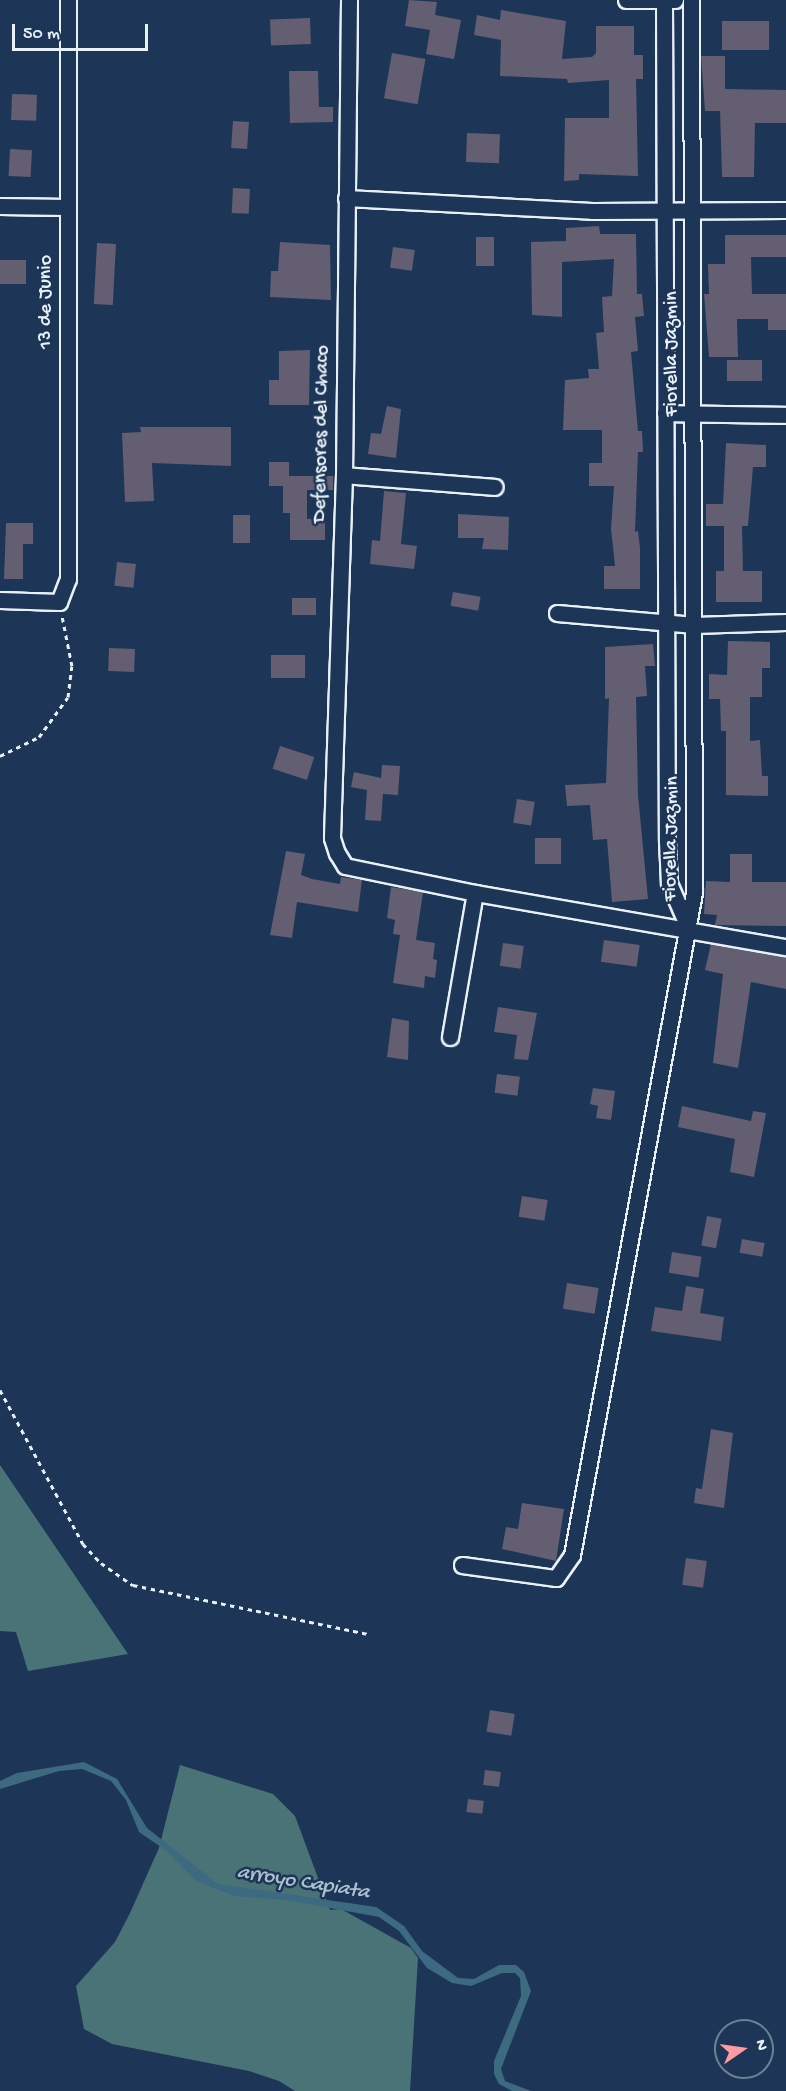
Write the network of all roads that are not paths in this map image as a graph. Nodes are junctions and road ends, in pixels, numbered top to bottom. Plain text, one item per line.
1 (68, 0) edge
2 (350, 0) edge
3 (626, 0) edge
4 (664, 0) edge
5 (675, 0) edge
6 (691, 0) edge
7 (346, 198) junction
8 (0, 206) edge
9 (67, 207) junction
10 (786, 210) edge
11 (665, 211) junction
12 (693, 212) junction
13 (665, 413) junction
14 (694, 413) junction
15 (786, 415) edge
16 (344, 475) junction
17 (495, 487) dead end
18 (0, 600) edge
19 (557, 614) dead end
20 (786, 622) edge
21 (664, 623) junction
22 (694, 625) junction
23 (475, 893) junction
24 (688, 927) junction
25 (786, 947) edge
26 (450, 1037) dead end
27 (462, 1565) dead end

1 - 9 street, 13 de Junio
2 - 7 street, Defensores del Chaco
3 - 4 street
4 - 5 street
4 - 11 street, Fiorella Jazmin
6 - 12 street, Fiorella Jazmin
7 - 11 street
7 - 16 street, Defensores del Chaco
8 - 9 street
9 - 18 street, 13 de Junio
10 - 12 street
11 - 12 street
11 - 13 street, Fiorella Jazmin
12 - 14 street, Fiorella Jazmin
13 - 14 street
13 - 21 street, Fiorella Jazmin
14 - 15 street
14 - 22 street, Fiorella Jazmin
16 - 17 street
16 - 23 street, Defensores del Chaco
19 - 21 street
20 - 22 street
21 - 22 street
21 - 24 street, Fiorella Jazmin
22 - 24 street, Fiorella Jazmin
23 - 24 street
23 - 26 street
24 - 25 street
24 - 27 street

